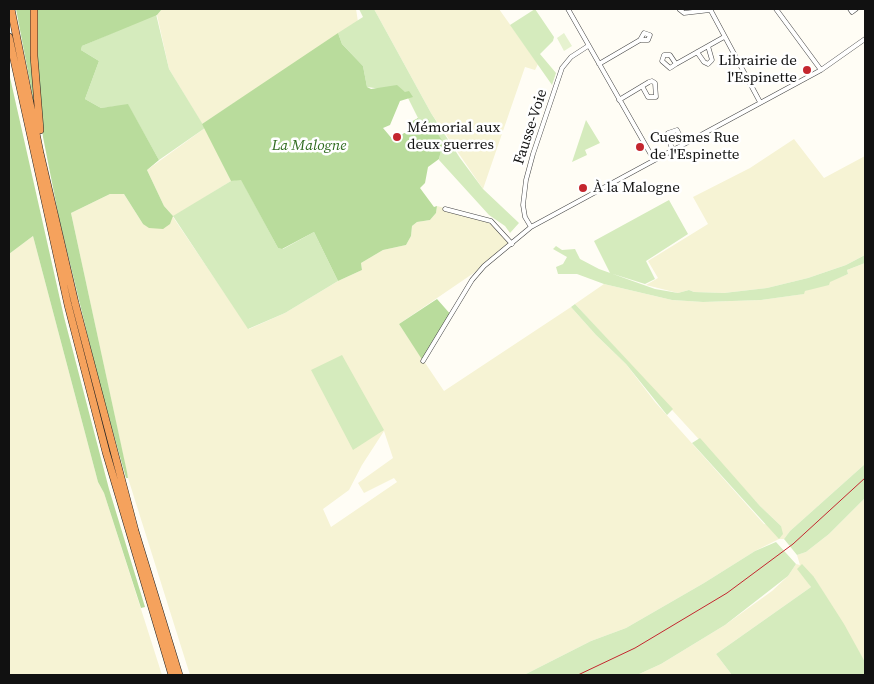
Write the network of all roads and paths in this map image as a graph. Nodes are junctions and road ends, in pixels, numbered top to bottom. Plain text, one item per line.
1 (11, 9) edge
2 (34, 9) edge
3 (568, 9) edge
4 (679, 9) edge
5 (710, 9) edge
6 (776, 9) edge
7 (850, 9) edge
8 (856, 9) edge
9 (9, 37) edge
10 (724, 37) junction
11 (865, 39) edge
12 (640, 40) dead end
13 (588, 46) junction
14 (708, 46) junction
15 (698, 52) junction
16 (9, 56) edge
17 (599, 64) junction
18 (676, 64) dead end
19 (15, 69) junction
20 (821, 70) junction
21 (642, 86) junction
22 (619, 100) junction
23 (760, 102) junction
24 (684, 144) junction
25 (672, 150) junction
26 (40, 153) junction
27 (654, 160) junction
28 (445, 209) dead end
29 (531, 227) junction
30 (512, 244) junction
31 (424, 361) dead end
32 (172, 675) edge
33 (180, 675) edge

1 - 26 highway
2 - 26 highway
3 - 13 street
4 - 5 street
5 - 10 street
6 - 20 street
7 - 8 street
9 - 19 highway
10 - 14 street
10 - 23 street
11 - 20 street
12 - 17 street
13 - 17 street
13 - 29 street, Fausse-Voie
14 - 15 street
14 - 15 street
15 - 18 street
16 - 19 highway
17 - 22 street
19 - 32 highway
20 - 23 street
21 - 21 street
21 - 22 street
22 - 27 street
23 - 24 street
24 - 25 street
24 - 25 street
25 - 27 street
26 - 33 highway
27 - 29 street
28 - 30 street
29 - 30 street
30 - 31 street

